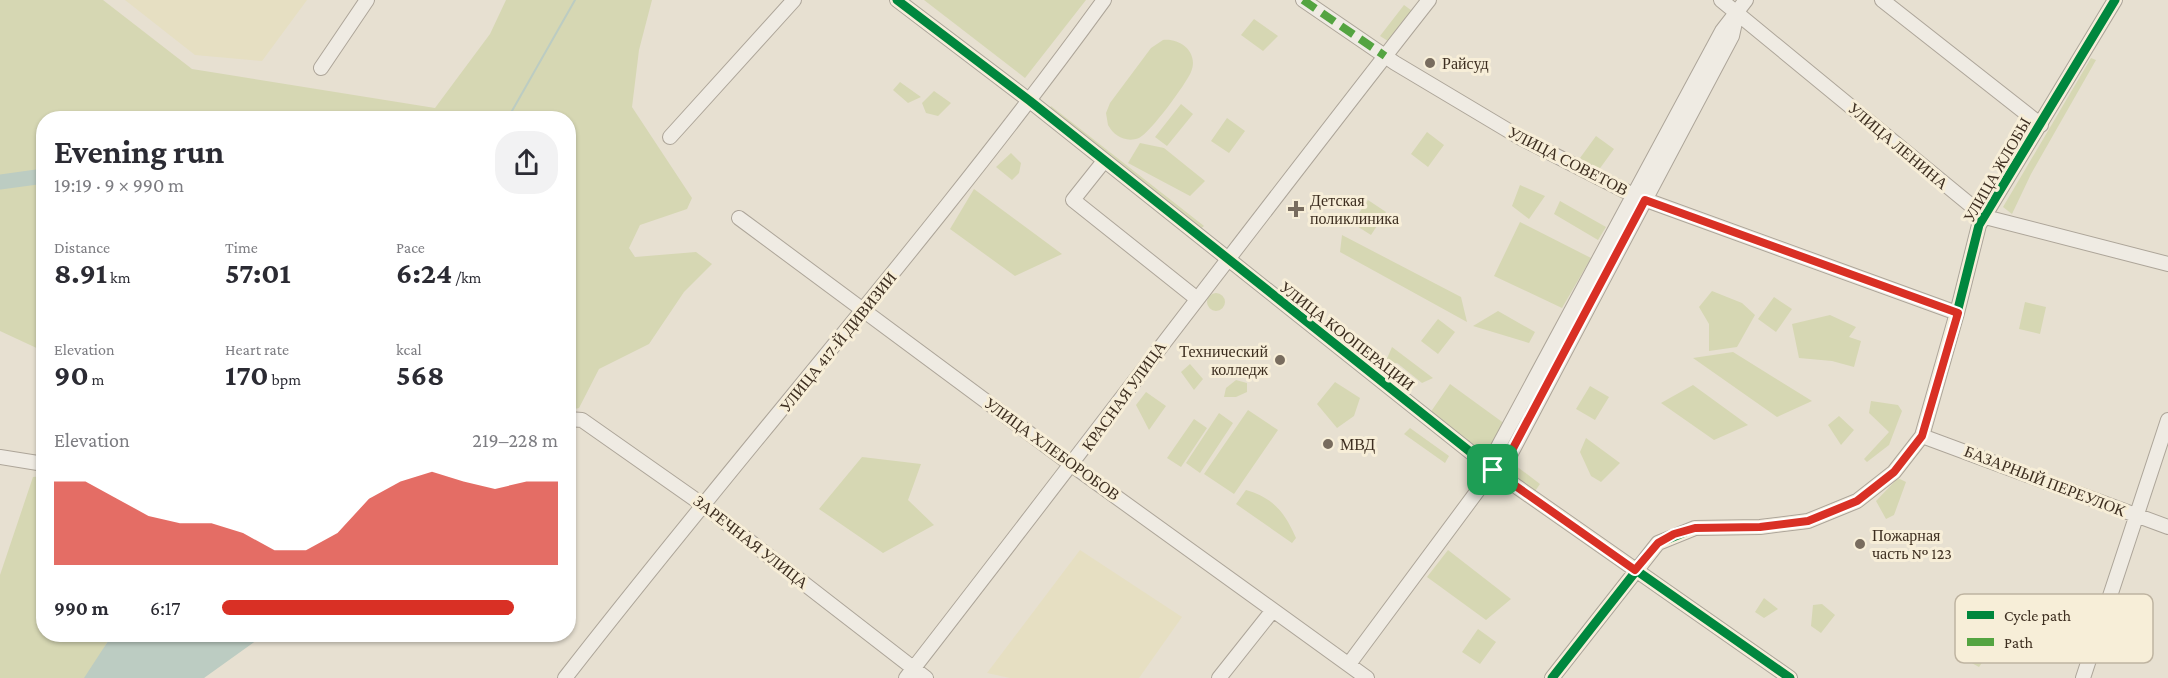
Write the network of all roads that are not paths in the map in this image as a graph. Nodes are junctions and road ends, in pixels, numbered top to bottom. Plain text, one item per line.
1 (367, 0) edge
2 (794, 0) edge
3 (897, 0) edge
4 (1104, 0) edge
5 (1303, 0) edge
6 (1430, 0) edge
7 (1721, 0) edge
8 (1746, 0) edge
9 (1882, 0) edge
10 (2115, 0) edge
11 (1737, 12) junction
12 (1386, 56) junction
13 (321, 68) dead end
14 (1030, 101) junction
15 (2041, 125) junction
16 (670, 137) dead end
17 (1104, 160) junction
18 (1640, 198) junction
19 (1985, 217) junction
20 (739, 218) dead end
21 (1226, 259) junction
22 (2168, 264) edge
23 (1196, 298) junction
24 (865, 310) junction
25 (1958, 313) junction
26 (576, 420) edge
27 (2168, 420) edge
28 (1922, 436) junction
29 (0, 457) edge
30 (36, 463) edge
31 (1072, 465) junction
32 (1493, 470) junction
33 (703, 505) junction
34 (2135, 515) junction
35 (2168, 527) edge
36 (1635, 570) junction
37 (2110, 594) edge
38 (1273, 610) junction
39 (2088, 663) edge
40 (1349, 664) junction
41 (910, 673) edge
42 (1556, 677) edge
43 (565, 678) edge
44 (926, 678) edge
45 (1219, 678) edge
46 (1367, 678) edge
47 (1790, 678) edge
48 (2083, 678) edge

1 - 13 street
2 - 16 street
3 - 14 street, УЛИЦА КООПЕРАЦИИ
4 - 14 street, УЛИЦА 417-Й ДИВИЗИИ
5 - 12 street, УЛИЦА СОВЕТОВ
6 - 12 street, КРАСНАЯ УЛИЦА
7 - 11 street, УЛИЦА ЛЕНИНА
8 - 11 street
9 - 15 street
10 - 15 street, УЛИЦА ЖЛОБЫ
11 - 18 street
11 - 19 street, УЛИЦА ЛЕНИНА
12 - 18 street, УЛИЦА СОВЕТОВ
12 - 21 street, КРАСНАЯ УЛИЦА
14 - 17 street, УЛИЦА КООПЕРАЦИИ
14 - 24 street, УЛИЦА 417-Й ДИВИЗИИ
15 - 19 street, УЛИЦА ЖЛОБЫ
17 - 21 street, УЛИЦА КООПЕРАЦИИ
17 - 23 street
18 - 25 street, УЛИЦА СОВЕТОВ
18 - 32 street
19 - 22 street, УЛИЦА ЛЕНИНА
19 - 25 street, УЛИЦА ЖЛОБЫ
20 - 24 street, УЛИЦА ХЛЕБОРОБОВ
21 - 23 street, КРАСНАЯ УЛИЦА
21 - 32 street, УЛИЦА КООПЕРАЦИИ
23 - 31 street, КРАСНАЯ УЛИЦА
24 - 31 street, УЛИЦА ХЛЕБОРОБОВ
24 - 33 street, УЛИЦА 417-Й ДИВИЗИИ
25 - 28 street, УЛИЦА ЖЛОБЫ
26 - 33 street, ЗАРЕЧНАЯ УЛИЦА
27 - 34 street
28 - 34 street, БАЗАРНЫЙ ПЕРЕУЛОК
28 - 36 street, УЛИЦА ЖЛОБЫ
29 - 30 street
31 - 38 street, УЛИЦА ХЛЕБОРОБОВ
31 - 41 street, КРАСНАЯ УЛИЦА
32 - 36 street, УЛИЦА КООПЕРАЦИИ
32 - 40 street
33 - 41 street, ЗАРЕЧНАЯ УЛИЦА
33 - 43 street, УЛИЦА 417-Й ДИВИЗИИ
34 - 35 street, БАЗАРНЫЙ ПЕРЕУЛОК
34 - 37 street
36 - 42 street, УЛИЦА ЖЛОБЫ
36 - 47 street, УЛИЦА КООПЕРАЦИИ
38 - 40 street, УЛИЦА ХЛЕБОРОБОВ
38 - 45 street
39 - 48 street
40 - 46 street, УЛИЦА ХЛЕБОРОБОВ
41 - 44 street, ЗАРЕЧНАЯ УЛИЦА

